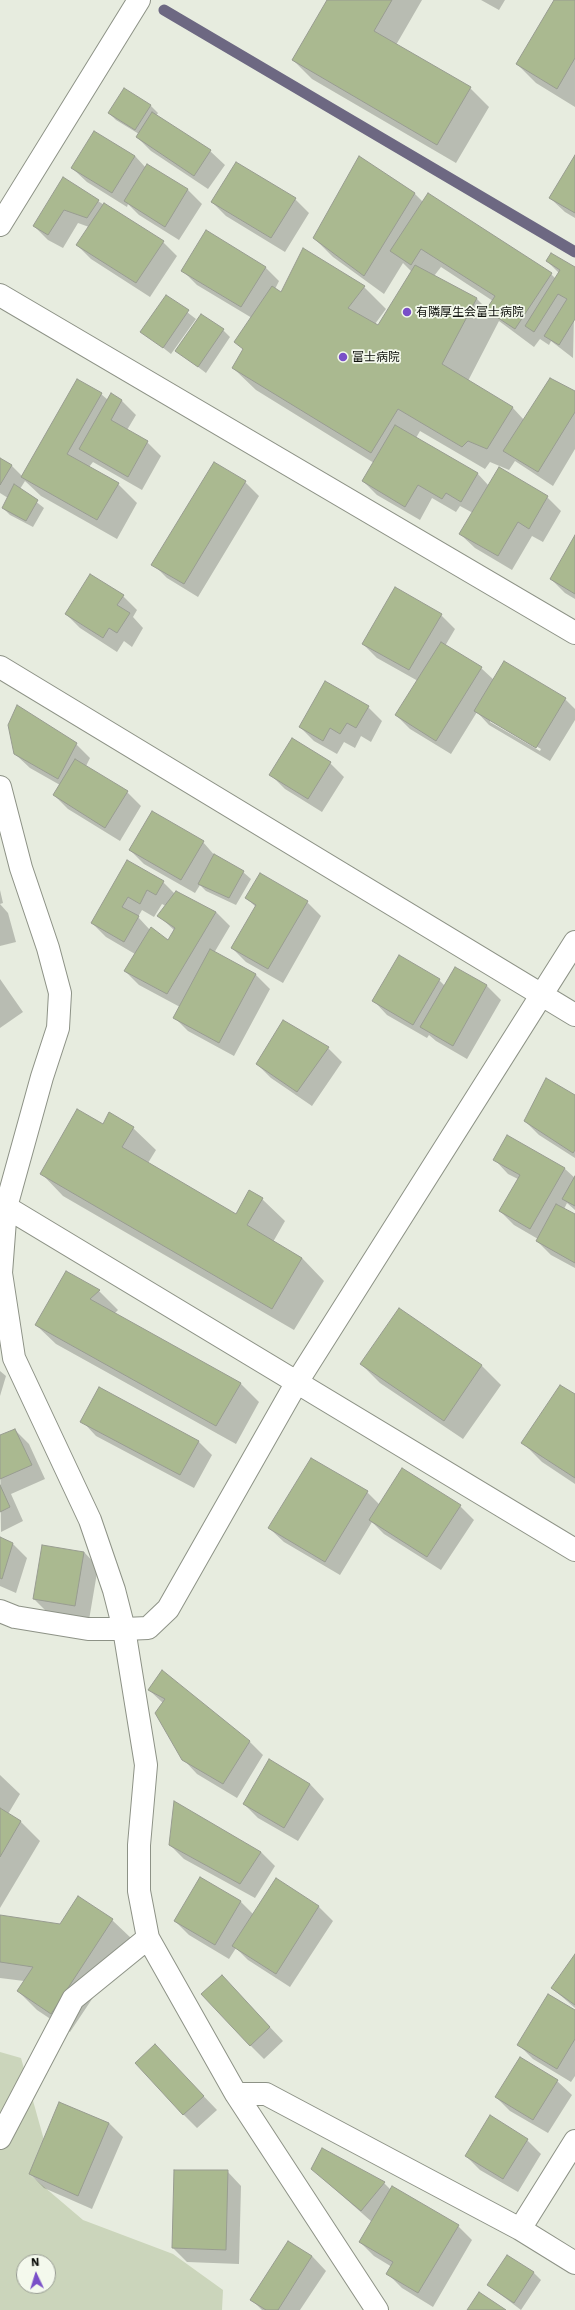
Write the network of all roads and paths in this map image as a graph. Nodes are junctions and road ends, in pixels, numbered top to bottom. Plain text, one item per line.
1 (139, 0) edge
2 (0, 225) edge
3 (0, 295) edge
4 (575, 633) edge
5 (0, 667) edge
6 (0, 786) edge
7 (575, 942) edge
8 (541, 994) junction
9 (575, 1015) edge
10 (6, 1207) junction
11 (297, 1382) junction
12 (575, 1550) edge
13 (0, 1611) edge
14 (124, 1629) junction
15 (148, 1938) junction
16 (236, 2094) junction
17 (0, 2138) edge
18 (575, 2142) edge
19 (520, 2229) junction
20 (575, 2263) edge
21 (377, 2310) edge

1 - 2 street
3 - 4 street
5 - 8 street
6 - 10 street
7 - 8 street
8 - 9 street
8 - 11 street
10 - 11 street
10 - 14 street
11 - 12 street
11 - 14 street
13 - 14 street
14 - 15 street
15 - 16 street
15 - 17 street
16 - 19 street
16 - 21 street
18 - 19 street
19 - 20 street

